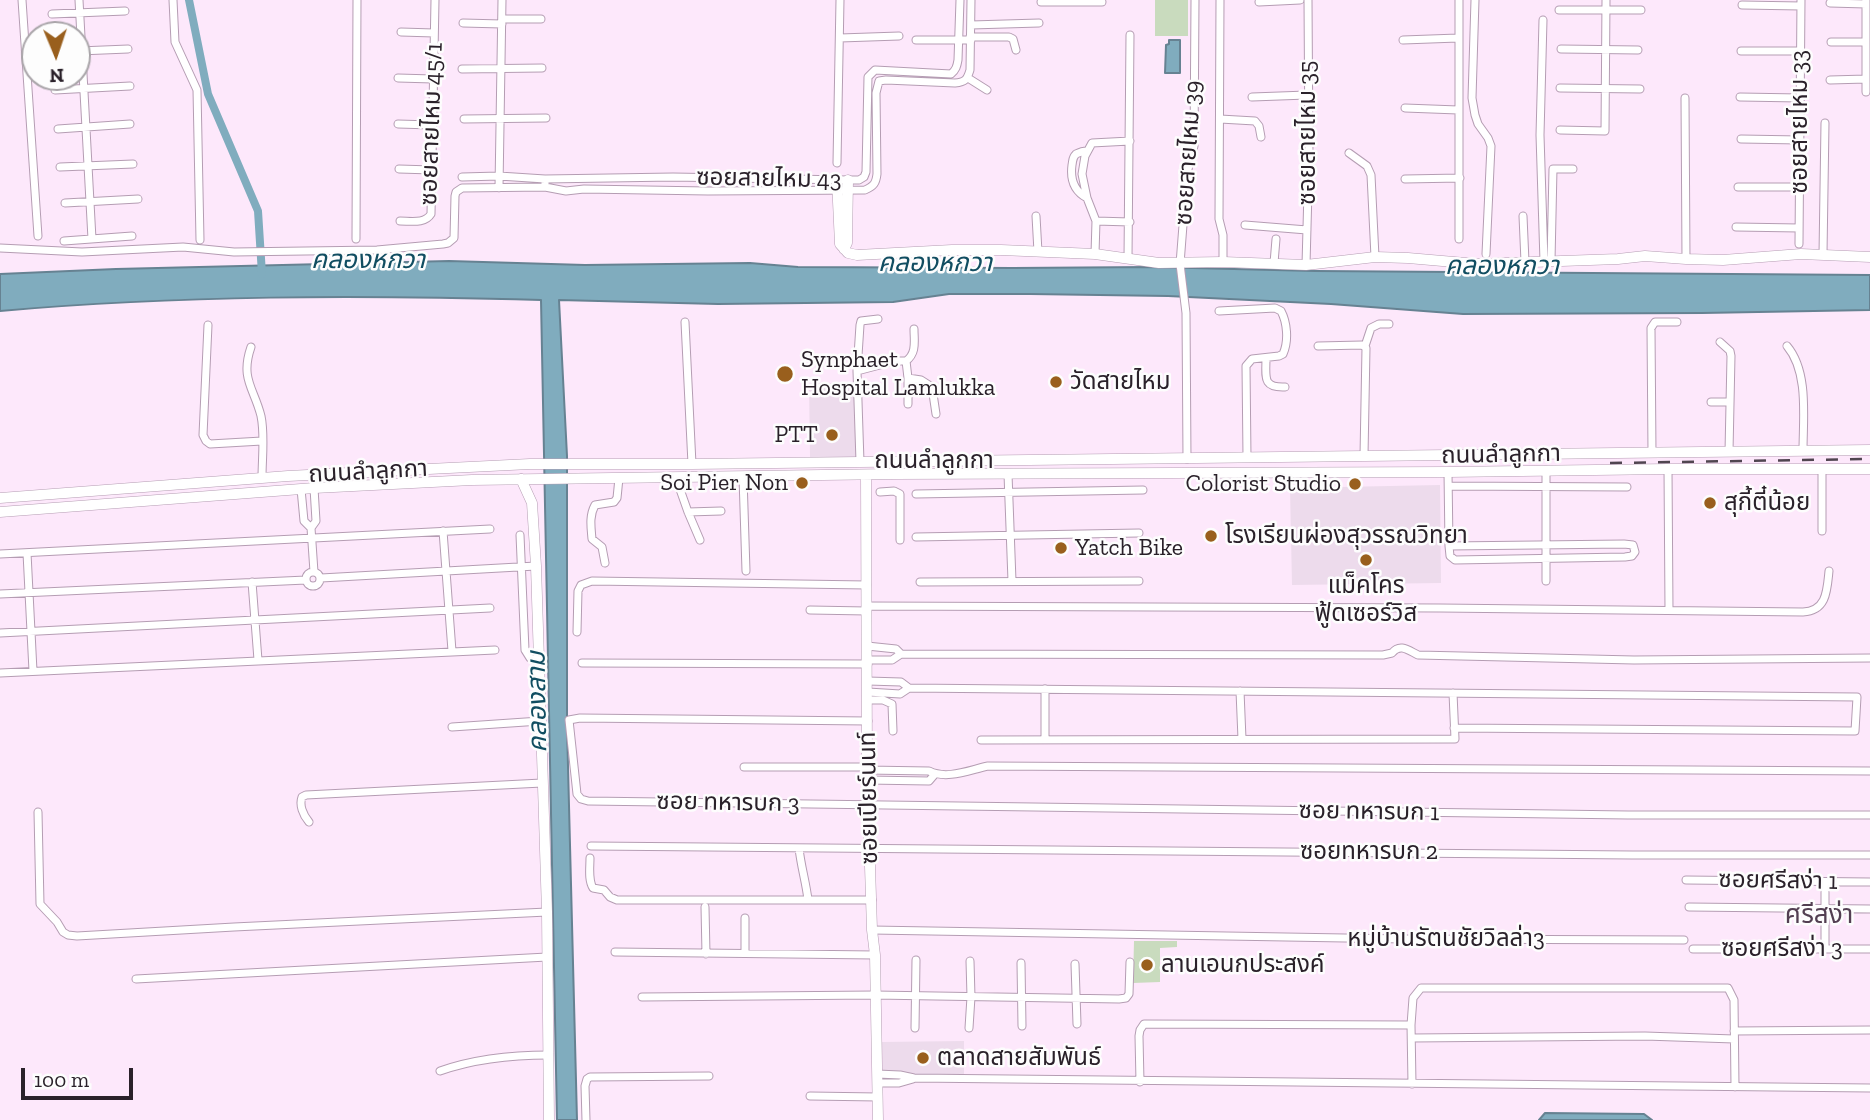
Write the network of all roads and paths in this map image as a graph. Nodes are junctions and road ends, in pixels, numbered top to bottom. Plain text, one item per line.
1 (22, 0) edge
2 (79, 0) edge
3 (173, 0) edge
4 (357, 0) edge
5 (435, 0) edge
6 (502, 0) edge
7 (840, 0) edge
8 (960, 0) edge
9 (971, 0) edge
10 (1195, 0) edge
11 (1220, 0) edge
12 (1300, 0) edge
13 (1308, 0) edge
14 (1459, 0) edge
15 (1475, 0) edge
16 (1606, 0) edge
17 (1082, 1) edge
18 (1041, 2) edge
19 (1102, 2) edge
20 (1259, 2) edge
21 (1866, 2) edge
22 (1801, 3) edge
23 (1830, 3) dead end
24 (1742, 5) dead end
25 (1559, 9) dead end
26 (1606, 10) junction
27 (1642, 10) dead end
28 (125, 11) dead end
29 (79, 13) junction
30 (52, 14) dead end
31 (541, 19) dead end
32 (1543, 20) dead end
33 (79, 21) edge
34 (502, 22) junction
35 (463, 23) dead end
36 (1038, 23) dead end
37 (971, 25) junction
38 (401, 33) dead end
39 (434, 33) junction
40 (1130, 35) dead end
41 (899, 36) dead end
42 (840, 38) junction
43 (970, 38) junction
44 (1458, 38) junction
45 (916, 40) dead end
46 (960, 40) junction
47 (1403, 40) dead end
48 (1831, 42) dead end
49 (1866, 42) junction
50 (128, 49) dead end
51 (1561, 49) dead end
52 (1016, 50) dead end
53 (1605, 50) junction
54 (1639, 50) dead end
55 (91, 51) edge
56 (1741, 51) dead end
57 (1801, 51) junction
58 (542, 68) dead end
59 (462, 69) dead end
60 (502, 69) junction
61 (398, 78) dead end
62 (968, 78) junction
63 (433, 79) junction
64 (1866, 79) junction
65 (1830, 80) dead end
66 (130, 86) dead end
67 (91, 88) edge
68 (1560, 88) dead end
69 (1604, 89) junction
70 (1640, 89) dead end
71 (988, 90) dead end
72 (84, 91) edge
73 (1866, 92) dead end
74 (1307, 95) junction
75 (1252, 97) dead end
76 (1740, 97) dead end
77 (1685, 98) dead end
78 (1800, 98) junction
79 (1405, 108) dead end
80 (1458, 110) junction
81 (546, 118) dead end
82 (464, 119) dead end
83 (501, 119) junction
84 (1220, 119) junction
85 (1825, 123) dead end
86 (130, 124) dead end
87 (398, 124) dead end
88 (432, 125) junction
89 (86, 127) junction
90 (58, 129) dead end
91 (1560, 130) dead end
92 (1261, 137) dead end
93 (1741, 139) dead end
94 (1800, 140) junction
95 (1130, 141) junction
96 (1349, 153) dead end
97 (837, 163) dead end
98 (133, 164) dead end
99 (88, 165) junction
100 (60, 167) dead end
101 (399, 169) dead end
102 (1573, 169) dead end
103 (432, 170) junction
104 (499, 176) junction
105 (461, 177) dead end
106 (1460, 178) junction
107 (1405, 179) dead end
108 (545, 183) junction
109 (836, 185) junction
110 (848, 185) junction
111 (1738, 187) dead end
112 (1800, 187) junction
113 (499, 188) junction
114 (138, 199) dead end
115 (90, 202) junction
116 (65, 203) dead end
117 (1036, 216) dead end
118 (1523, 216) dead end
119 (400, 220) dead end
120 (1096, 221) junction
121 (1130, 222) junction
122 (1245, 225) dead end
123 (1736, 228) dead end
124 (1799, 228) junction
125 (1307, 230) junction
126 (38, 236) dead end
127 (132, 236) dead end
128 (92, 239) junction
129 (356, 239) dead end
130 (1276, 239) dead end
131 (1459, 239) dead end
132 (200, 240) dead end
133 (64, 241) dead end
134 (1799, 244) dead end
135 (0, 248) edge
136 (844, 249) junction
137 (1038, 251) junction
138 (1095, 254) junction
139 (1486, 254) dead end
140 (1823, 254) junction
141 (1375, 257) junction
142 (1870, 257) edge
143 (1128, 259) junction
144 (1686, 260) junction
145 (1548, 261) junction
146 (1223, 262) junction
147 (1525, 262) junction
148 (1274, 263) junction
149 (1306, 265) junction
150 (1180, 266) junction
151 (1219, 311) dead end
152 (878, 319) dead end
153 (685, 322) dead end
154 (1677, 322) dead end
155 (1389, 324) dead end
156 (208, 325) dead end
157 (914, 329) dead end
158 (1720, 342) dead end
159 (1318, 346) dead end
160 (1364, 346) junction
161 (1787, 346) dead end
162 (251, 347) dead end
163 (1266, 358) junction
164 (906, 360) junction
165 (857, 371) junction
166 (908, 378) junction
167 (1285, 387) dead end
168 (1711, 402) dead end
169 (1729, 402) junction
170 (908, 404) dead end
171 (936, 414) dead end
172 (262, 441) junction
173 (1870, 450) edge
174 (1803, 451) junction
175 (1729, 452) junction
176 (1652, 453) junction
177 (1364, 456) junction
178 (1247, 457) junction
179 (1187, 459) junction
180 (1051, 460) junction
181 (860, 461) junction
182 (692, 464) junction
183 (1668, 469) junction
184 (1870, 469) edge
185 (1546, 470) junction
186 (1822, 470) junction
187 (1448, 472) junction
188 (1052, 473) junction
189 (893, 474) junction
190 (1008, 474) junction
191 (866, 475) junction
192 (743, 477) junction
193 (262, 478) junction
194 (619, 478) junction
195 (676, 478) junction
196 (526, 479) junction
197 (1449, 486) junction
198 (1546, 487) junction
199 (1627, 487) dead end
200 (314, 488) junction
201 (301, 489) junction
202 (1143, 490) dead end
203 (894, 491) junction
204 (880, 492) dead end
205 (1009, 492) junction
206 (916, 494) dead end
207 (0, 498) edge
208 (721, 511) dead end
209 (0, 512) edge
210 (688, 512) junction
211 (311, 528) junction
212 (490, 529) dead end
213 (443, 531) junction
214 (1822, 531) dead end
215 (1139, 533) dead end
216 (520, 535) dead end
217 (1009, 536) junction
218 (916, 537) dead end
219 (312, 539) junction
220 (700, 540) dead end
221 (900, 540) dead end
222 (1546, 544) junction
223 (1599, 544) junction
224 (1499, 545) junction
225 (1449, 546) junction
226 (27, 553) junction
227 (0, 554) edge
228 (1546, 558) junction
229 (1599, 558) junction
230 (1500, 559) junction
231 (605, 563) dead end
232 (536, 566) junction
233 (522, 567) junction
234 (446, 570) junction
235 (1829, 570) dead end
236 (746, 571) dead end
237 (314, 572) junction
238 (321, 578) junction
239 (306, 580) junction
240 (1012, 581) junction
241 (1139, 581) dead end
242 (1546, 581) dead end
243 (252, 582) junction
244 (920, 582) dead end
245 (867, 585) junction
246 (29, 593) junction
247 (0, 594) edge
248 (490, 607) dead end
249 (867, 608) junction
250 (449, 610) junction
251 (810, 610) dead end
252 (1669, 610) junction
253 (255, 620) junction
254 (31, 631) junction
255 (578, 632) dead end
256 (0, 633) edge
257 (867, 646) junction
258 (495, 650) dead end
259 (452, 651) junction
260 (901, 654) junction
261 (1870, 658) edge
262 (258, 660) junction
263 (539, 662) junction
264 (868, 662) junction
265 (582, 663) dead end
266 (33, 671) junction
267 (0, 673) edge
268 (868, 681) junction
269 (909, 688) junction
270 (1045, 689) junction
271 (1240, 691) junction
272 (1453, 693) junction
273 (868, 696) junction
274 (540, 721) junction
275 (868, 721) junction
276 (452, 727) dead end
277 (1454, 728) junction
278 (893, 731) dead end
279 (1242, 739) junction
280 (981, 740) dead end
281 (1045, 740) junction
282 (744, 767) dead end
283 (1870, 771) edge
284 (867, 772) junction
285 (542, 783) junction
286 (868, 805) junction
287 (38, 811) dead end
288 (1870, 815) edge
289 (309, 822) dead end
290 (591, 846) dead end
291 (869, 847) junction
292 (799, 848) junction
293 (1870, 855) edge
294 (590, 858) dead end
295 (1686, 880) dead end
296 (1825, 882) junction
297 (1870, 882) edge
298 (808, 900) junction
299 (872, 901) junction
300 (705, 907) dead end
301 (1689, 907) dead end
302 (1825, 909) junction
303 (1870, 909) edge
304 (547, 912) junction
305 (745, 918) dead end
306 (872, 930) junction
307 (1684, 940) dead end
308 (1693, 949) dead end
309 (1825, 949) junction
310 (1870, 949) edge
311 (615, 952) dead end
312 (745, 953) junction
313 (706, 954) junction
314 (875, 955) junction
315 (547, 957) junction
316 (916, 960) dead end
317 (970, 961) dead end
318 (1130, 962) dead end
319 (1021, 963) dead end
320 (1075, 964) dead end
321 (136, 978) dead end
322 (875, 995) junction
323 (917, 996) junction
324 (642, 997) dead end
325 (971, 997) junction
326 (1021, 998) junction
327 (1076, 998) junction
328 (1077, 1024) dead end
329 (1411, 1024) junction
330 (1022, 1026) dead end
331 (915, 1028) dead end
332 (969, 1028) dead end
333 (1870, 1030) edge
334 (1734, 1035) junction
335 (1412, 1038) junction
336 (549, 1055) junction
337 (440, 1071) dead end
338 (709, 1076) dead end
339 (877, 1079) junction
340 (1140, 1082) junction
341 (1412, 1084) junction
342 (1735, 1087) junction
343 (1870, 1088) edge
344 (810, 1096) dead end
345 (878, 1097) junction
346 (549, 1120) edge
347 (586, 1120) edge
348 (878, 1120) edge

1 - 126 street
2 - 29 street
3 - 132 street
4 - 129 street
5 - 39 street, ซอยสายไหม 45/1
6 - 34 street
7 - 42 street
8 - 46 street, ซอยสายไหม 43
9 - 37 street
10 - 150 street, ซอยสายไหม 39
11 - 84 street
12 - 20 street
13 - 74 street, ซอยสายไหม 35
14 - 44 street
15 - 139 street
16 - 26 street
17 - 18 street
17 - 19 street
21 - 23 street
21 - 49 street
22 - 24 street
22 - 57 street, ซอยสายไหม 33
25 - 26 street
26 - 27 street
26 - 53 street
28 - 29 street
29 - 30 street
29 - 33 street
31 - 34 street
32 - 145 street
34 - 35 street
34 - 60 street
36 - 37 street
37 - 43 street
38 - 39 street
39 - 63 street, ซอยสายไหม 45/1
40 - 95 street
41 - 42 street
42 - 97 street
43 - 46 street
43 - 52 street
43 - 62 street
44 - 47 street
44 - 80 street
45 - 46 street
46 - 110 street, ซอยสายไหม 43
48 - 49 street
49 - 64 street
50 - 55 street
51 - 53 street
53 - 54 street
53 - 69 street
56 - 57 street
57 - 78 street, ซอยสายไหม 33
58 - 60 street
59 - 60 street
60 - 83 street
61 - 63 street
62 - 71 street
62 - 110 street
63 - 88 street, ซอยสายไหม 45/1
64 - 65 street
64 - 73 street
66 - 67 street
68 - 69 street
69 - 70 street
69 - 91 street
72 - 89 street
74 - 75 street
74 - 125 street, ซอยสายไหม 35
76 - 78 street
77 - 144 street
78 - 94 street, ซอยสายไหม 33
79 - 80 street
80 - 106 street
81 - 83 street
82 - 83 street
83 - 104 street
84 - 92 street
84 - 146 street
85 - 140 street
86 - 89 street
87 - 88 street
88 - 103 street, ซอยสายไหม 45/1
89 - 90 street
89 - 99 street
93 - 94 street
94 - 112 street, ซอยสายไหม 33
95 - 120 street
95 - 121 street
96 - 141 street
98 - 99 street
99 - 100 street
99 - 115 street
101 - 103 street
102 - 145 street
103 - 119 street, ซอยสายไหม 45/1
104 - 105 street
104 - 108 street
104 - 113 street
106 - 107 street
106 - 131 street
108 - 109 street, ซอยสายไหม 43
108 - 109 street
108 - 113 street
109 - 110 street, ซอยสายไหม 43
109 - 136 main road
110 - 136 main road
111 - 112 street
112 - 124 street, ซอยสายไหม 33
113 - 135 street
114 - 115 street
115 - 116 street
115 - 128 street
117 - 137 street
118 - 147 street
120 - 121 street
120 - 138 street
121 - 143 street
122 - 125 street
123 - 124 street
124 - 134 street, ซอยสายไหม 33
125 - 149 street, ซอยสายไหม 35
127 - 128 street
128 - 133 street
130 - 148 street
136 - 137 main road
137 - 138 main road
138 - 143 main road
140 - 142 main road
140 - 144 main road
141 - 147 main road
141 - 149 main road
143 - 150 main road
144 - 145 main road
145 - 147 main road
146 - 148 main road
146 - 150 main road
148 - 149 main road
150 - 179 street, ซอยสายไหม 39
151 - 163 street
152 - 165 street
153 - 182 street
154 - 176 street
155 - 160 street
156 - 172 street
157 - 164 street
158 - 169 street
159 - 160 street
160 - 177 street
161 - 174 street
162 - 172 street
163 - 167 street
163 - 178 street
164 - 165 street
164 - 166 street
165 - 181 street
166 - 170 street
166 - 171 street
168 - 169 street
169 - 175 street
172 - 193 street
173 - 174 main road, ถนนลำลูกกา
174 - 175 main road, ถนนลำลูกกา
175 - 176 main road, ถนนลำลูกกา
176 - 177 main road, ถนนลำลูกกา
177 - 178 main road, ถนนลำลูกกา
178 - 179 main road, ถนนลำลูกกา
179 - 180 main road, ถนนลำลูกกา
180 - 181 main road, ถนนลำลูกกา
180 - 188 main road
181 - 182 main road, ถนนลำลูกกา
182 - 193 main road, ถนนลำลูกกา
183 - 185 main road, ถนนลำลูกกา
183 - 186 main road, ถนนลำลูกกา
183 - 252 street
184 - 186 main road, ถนนลำลูกกา
185 - 187 main road, ถนนลำลูกกา
185 - 198 street
186 - 214 street
187 - 188 main road, ถนนลำลูกกา
187 - 197 street
188 - 190 main road, ถนนลำลูกกา
189 - 190 main road, ถนนลำลูกกา
189 - 191 main road, ถนนลำลูกกา
189 - 203 street
190 - 205 street
191 - 192 main road, ถนนลำลูกกา
191 - 245 main road, ซอยเปียร์นนท์
192 - 195 main road, ถนนลำลูกกา
192 - 236 street
193 - 207 main road, ถนนลำลูกกา
194 - 195 main road, ถนนลำลูกกา
194 - 196 main road, ถนนลำลูกกา
194 - 231 street
195 - 210 street
196 - 200 main road, ถนนลำลูกกา
196 - 232 main road
197 - 198 street
197 - 225 street
198 - 199 street
198 - 222 street
200 - 201 main road, ถนนลำลูกกา
200 - 211 street
201 - 209 main road, ถนนลำลูกกา
201 - 211 street
202 - 205 street
203 - 204 street
203 - 221 street
205 - 206 street
205 - 217 street
208 - 210 street
210 - 220 street
211 - 219 street
212 - 213 street
213 - 219 street
213 - 234 street
215 - 217 street
216 - 233 street
217 - 218 street
217 - 240 street
219 - 226 street
219 - 237 street
222 - 223 street
222 - 224 street
222 - 228 street
223 - 229 street
223 - 229 street
224 - 225 street
224 - 230 street
225 - 230 street
226 - 227 street
226 - 246 street
228 - 229 street
228 - 230 street
228 - 242 street
232 - 233 street
232 - 263 main road
233 - 234 street
233 - 263 street
234 - 238 street
234 - 250 street
235 - 252 street
237 - 238 street
237 - 239 street
238 - 239 street
239 - 243 street
240 - 241 street
240 - 244 street
243 - 246 street
243 - 253 street
245 - 249 main road, ซอยเปียร์นนท์
245 - 255 street
246 - 247 street
246 - 254 street
248 - 250 street
249 - 251 street
249 - 252 street
249 - 257 main road, ซอยเปียร์นนท์
250 - 253 street
250 - 259 street
253 - 254 street
253 - 262 street
254 - 256 street
254 - 266 street
257 - 260 street
257 - 264 main road, ซอยเปียร์นนท์
258 - 259 street
259 - 262 street
260 - 261 street
260 - 264 street
262 - 266 street
263 - 274 main road
264 - 265 street
264 - 268 main road, ซอยเปียร์นนท์
266 - 267 street
268 - 269 street
268 - 273 main road, ซอยเปียร์นนท์
269 - 270 street
269 - 273 street
270 - 271 street
270 - 281 street
271 - 272 street
271 - 279 street
272 - 277 street
272 - 277 street
273 - 275 main road, ซอยเปียร์นนท์
273 - 278 street
274 - 276 street
274 - 285 main road
275 - 284 main road, ซอยเปียร์นนท์
275 - 286 street, ซอย ทหารบก 3
277 - 279 street
279 - 281 street
280 - 281 street
282 - 284 street
283 - 284 street
284 - 286 main road, ซอยเปียร์นนท์
285 - 289 street
285 - 304 main road
286 - 288 street, ซอย ทหารบก 1
286 - 291 main road, ซอยเปียร์นนท์
287 - 304 street
290 - 292 street, ซอยทหารบก 2
291 - 292 street, ซอยทหารบก 2
291 - 293 street, ซอยทหารบก 2
291 - 299 main road, ซอยเปียร์นนท์
292 - 298 street
294 - 298 street
295 - 296 street, ซอยศรีสง่า 1
296 - 297 street, ซอยศรีสง่า 1
296 - 302 street
298 - 299 street
299 - 306 main road, ซอยเปียร์นนท์
300 - 313 street
301 - 302 street
302 - 303 street
302 - 309 street
304 - 315 main road
305 - 312 street
306 - 307 street, หมู่บ้านรัตนชัยวิลล่า3
306 - 314 main road, ซอยเปียร์นนท์
308 - 309 street, ซอยศรีสง่า 3
309 - 310 street, ซอยศรีสง่า 3
311 - 313 street
312 - 313 street
312 - 314 street
314 - 322 main road, ซอยเปียร์นนท์
315 - 321 street
315 - 336 main road
316 - 323 street
317 - 325 street
318 - 327 street
319 - 326 street
320 - 327 street
322 - 323 street
322 - 324 street
322 - 339 main road, ซอยเปียร์นนท์
323 - 325 street
323 - 331 street
325 - 326 street
325 - 332 street
326 - 327 street
326 - 330 street
327 - 328 street
329 - 334 street
329 - 335 street
329 - 340 street
333 - 334 street
334 - 335 street
334 - 342 street
335 - 341 street
336 - 337 street
336 - 346 main road
338 - 347 street
339 - 340 street
339 - 345 main road, ซอยเปียร์นนท์
340 - 341 street
341 - 342 street
342 - 343 street
344 - 345 street
345 - 348 main road, ซอยเปียร์นนท์

